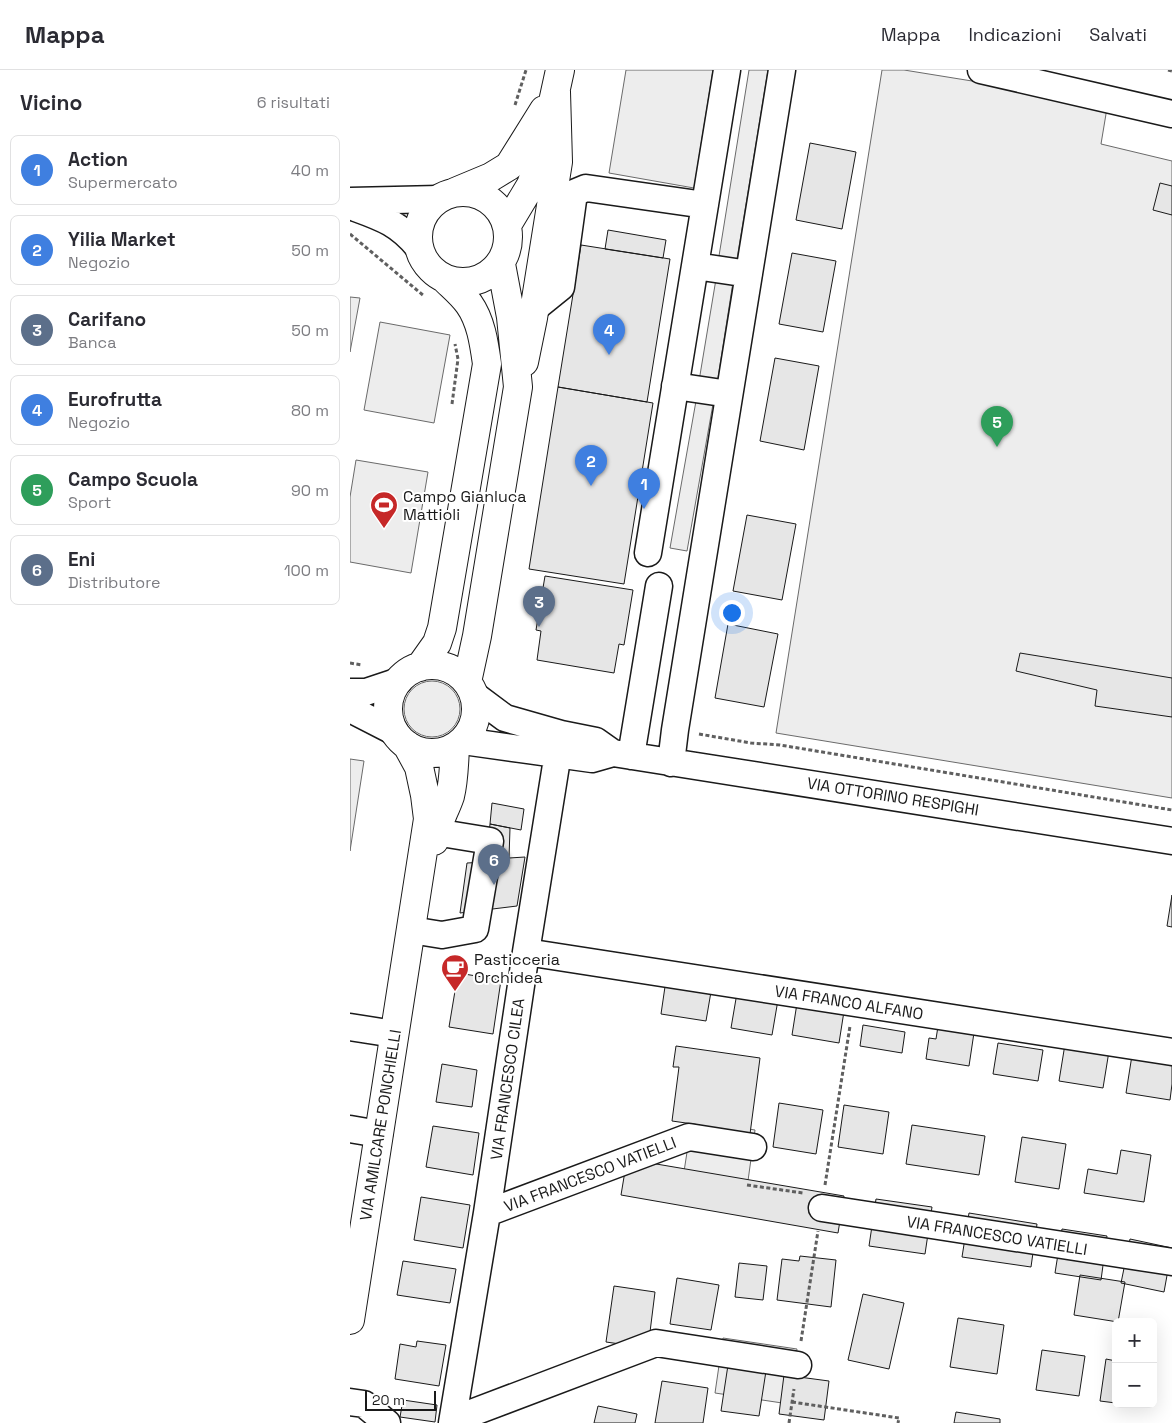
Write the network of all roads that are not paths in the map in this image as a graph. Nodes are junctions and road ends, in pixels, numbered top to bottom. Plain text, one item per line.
1 (727, 70) edge
2 (782, 70) edge
3 (981, 70) edge
4 (558, 81) edge
5 (1172, 114) edge
6 (447, 195) junction
7 (350, 201) edge
8 (704, 205) junction
9 (350, 206) edge
10 (507, 225) junction
11 (419, 248) junction
12 (501, 264) junction
13 (695, 266) junction
14 (749, 274) junction
15 (444, 278) junction
16 (535, 308) junction
17 (675, 386) junction
18 (518, 387) junction
19 (729, 394) junction
20 (648, 553) dead end
21 (659, 586) dead end
22 (410, 674) junction
23 (470, 688) junction
24 (350, 692) edge
25 (350, 709) edge
26 (401, 739) junction
27 (459, 744) junction
28 (560, 745) junction
29 (622, 754) junction
30 (671, 762) junction
31 (435, 832) junction
32 (1172, 841) edge
33 (411, 930) junction
34 (526, 952) junction
35 (350, 1027) edge
36 (394, 1034) junction
37 (1172, 1052) edge
38 (350, 1130) edge
39 (379, 1134) junction
40 (753, 1147) dead end
41 (813, 1201) road end
42 (487, 1213) junction
43 (1172, 1262) edge
44 (351, 1304) edge
45 (798, 1365) dead end
46 (350, 1402) edge
47 (453, 1421) edge
48 (387, 1423) edge

1 - 8 street
2 - 14 street
3 - 5 street
4 - 6 main road
4 - 10 main road, VIA AMILCARE PONCHIELLI
4 - 16 main road
6 - 7 street
6 - 10 main road
6 - 11 main road
8 - 13 street
8 - 16 street
9 - 11 street
10 - 12 main road, VIA AMILCARE PONCHIELLI
11 - 15 main road, VIA AMILCARE PONCHIELLI
12 - 15 main road
12 - 18 main road, VIA AMILCARE PONCHIELLI
13 - 14 street
13 - 17 street
14 - 19 street
15 - 22 main road, VIA AMILCARE PONCHIELLI
16 - 18 main road
17 - 19 street
17 - 20 street
18 - 23 main road, VIA AMILCARE PONCHIELLI
19 - 30 street
21 - 29 street
22 - 23 main road
22 - 24 street
22 - 26 main road, VIA AMILCARE PONCHIELLI
23 - 27 main road, VIA AMILCARE PONCHIELLI
23 - 28 street, VIA OTTORINO RESPIGHI
25 - 26 street
26 - 27 main road
26 - 33 main road, VIA AMILCARE PONCHIELLI
27 - 28 street, VIA OTTORINO RESPIGHI
27 - 31 main road, VIA AMILCARE PONCHIELLI
28 - 29 street, VIA OTTORINO RESPIGHI
28 - 34 street, VIA FRANCESCO CILEA
29 - 30 street, VIA OTTORINO RESPIGHI
30 - 32 street, VIA OTTORINO RESPIGHI
31 - 33 main road, VIA AMILCARE PONCHIELLI
31 - 33 street
33 - 36 main road, VIA AMILCARE PONCHIELLI
34 - 37 street, VIA FRANCO ALFANO
34 - 42 street, VIA FRANCESCO CILEA
35 - 36 street
36 - 39 main road, VIA AMILCARE PONCHIELLI
38 - 39 street
39 - 44 main road, VIA AMILCARE PONCHIELLI
40 - 42 street, VIA FRANCESCO VATIELLI
41 - 43 street, VIA FRANCESCO VATIELLI
42 - 47 street, VIA FRANCESCO CILEA
45 - 47 street
46 - 48 street

